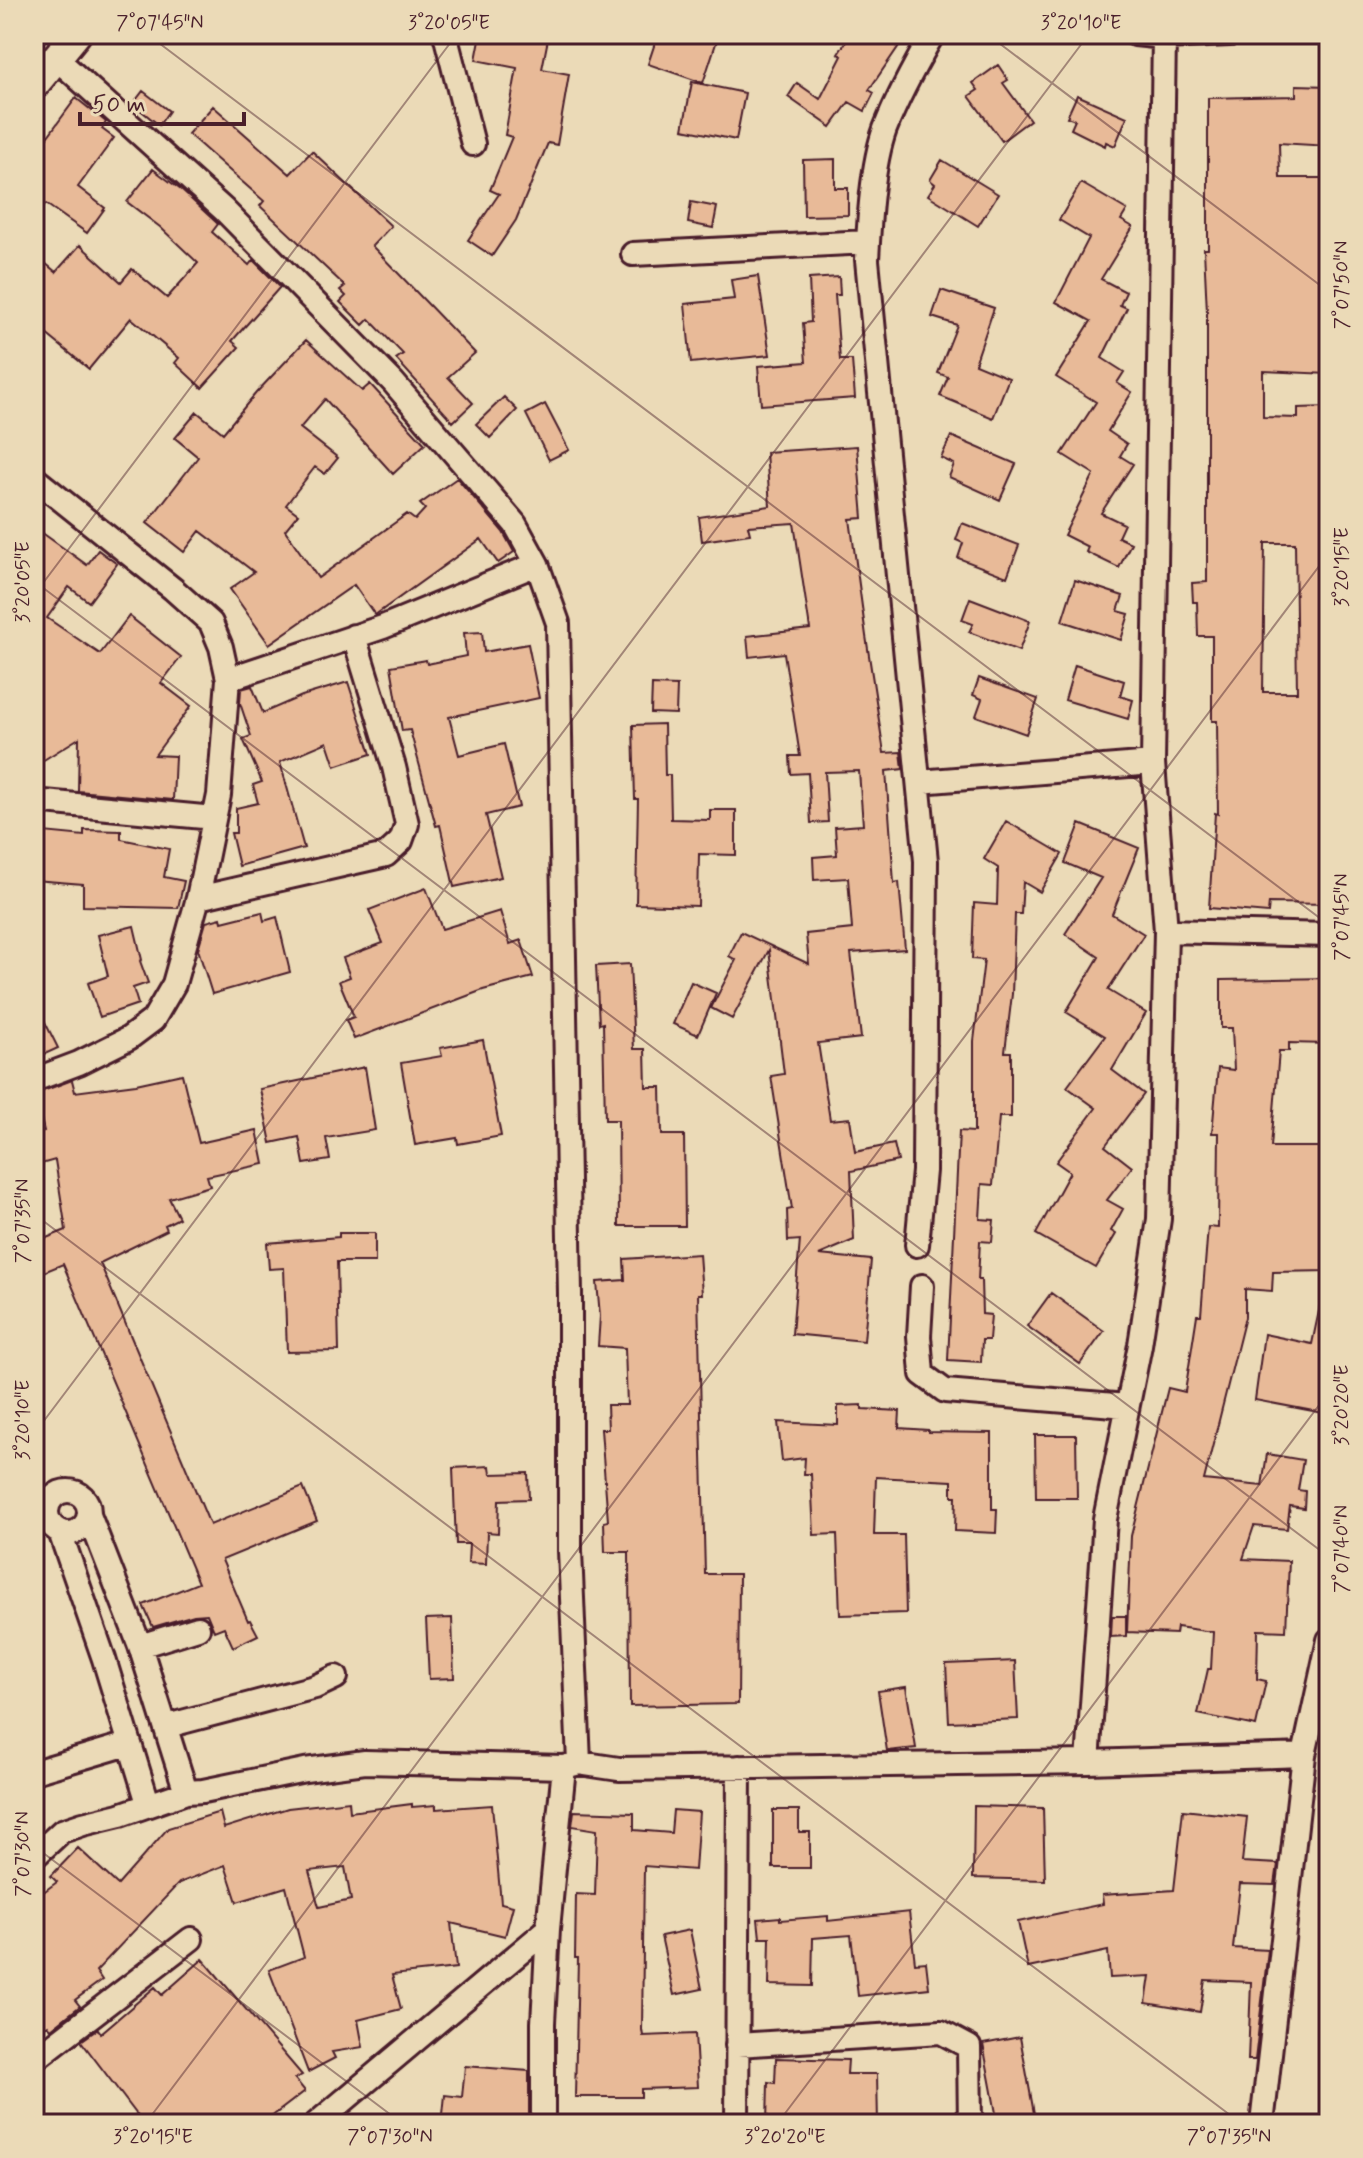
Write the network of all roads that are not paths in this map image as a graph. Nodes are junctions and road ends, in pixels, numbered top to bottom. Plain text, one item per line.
1 (76, 34) edge
2 (445, 34) edge
3 (933, 34) edge
4 (1135, 34) edge
5 (1230, 34) edge
6 (1164, 37) junction
7 (56, 58) junction
8 (34, 85) edge
9 (473, 144) dead end
10 (868, 242) junction
11 (633, 254) dead end
12 (34, 478) edge
13 (537, 564) junction
14 (354, 636) junction
15 (228, 679) junction
16 (1153, 763) junction
17 (919, 782) junction
18 (34, 801) edge
19 (214, 818) junction
20 (198, 898) junction
21 (1166, 931) junction
22 (1329, 935) edge
23 (34, 1080) edge
24 (917, 1245) dead end
25 (922, 1286) dead end
26 (1127, 1406) junction
27 (89, 1515) junction
28 (60, 1532) junction
29 (198, 1628) dead end
30 (1329, 1640) edge
31 (140, 1646) junction
32 (336, 1677) dead end
33 (167, 1726) junction
34 (128, 1744) junction
35 (1304, 1755) junction
36 (1088, 1762) junction
37 (571, 1765) junction
38 (739, 1767) junction
39 (34, 1772) edge
40 (186, 1792) junction
41 (148, 1803) junction
42 (34, 1857) edge
43 (548, 1929) junction
44 (191, 1939) dead end
45 (737, 2045) junction
46 (34, 2060) edge
47 (316, 2124) edge
48 (543, 2124) edge
49 (737, 2124) edge
50 (970, 2124) edge
51 (1262, 2124) edge

1 - 7 main road
2 - 9 street
3 - 10 street
4 - 6 street
5 - 6 street
6 - 16 street
7 - 8 main road
7 - 13 street
10 - 11 street
10 - 17 street
12 - 15 street
13 - 14 street
13 - 37 street
14 - 15 street
14 - 20 street
15 - 19 street
16 - 17 street
16 - 21 street
17 - 24 street
18 - 19 street
19 - 20 street
20 - 23 street
21 - 22 street
21 - 26 street
25 - 26 street
26 - 36 street
27 - 28 street
27 - 28 street
27 - 31 street
28 - 34 street
29 - 31 street
30 - 35 street
31 - 33 street
32 - 33 street
33 - 40 street
34 - 39 street
34 - 41 street
35 - 36 street
35 - 51 street
36 - 38 street
37 - 38 street
37 - 40 street
37 - 43 street
38 - 45 street
40 - 41 street
41 - 42 street
43 - 47 street
43 - 48 street
44 - 46 street
45 - 49 street
45 - 50 street

